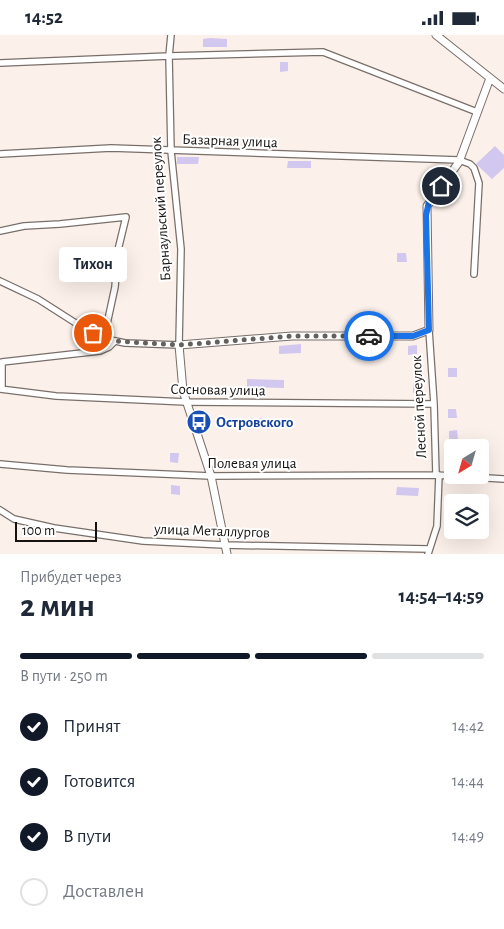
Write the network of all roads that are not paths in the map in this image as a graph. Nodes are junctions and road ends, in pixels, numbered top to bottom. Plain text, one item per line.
1 (171, 35) edge
2 (436, 35) edge
3 (169, 56) junction
4 (0, 63) edge
5 (490, 77) junction
6 (504, 89) edge
7 (477, 112) junction
8 (171, 151) junction
9 (0, 154) edge
10 (460, 160) junction
11 (0, 231) edge
12 (474, 275) dead end
13 (0, 281) edge
14 (429, 330) junction
15 (106, 339) junction
16 (114, 341) junction
17 (179, 345) junction
18 (1, 389) edge
19 (186, 402) junction
20 (434, 404) junction
21 (0, 464) edge
22 (211, 475) junction
23 (438, 475) junction
24 (504, 479) edge
25 (0, 510) edge
26 (224, 545) junction
27 (428, 551) edge
28 (227, 554) edge

1 - 3 street, Барнаульский переулок
2 - 5 street
3 - 4 street
3 - 7 street
3 - 8 street, Барнаульский переулок
5 - 6 street
5 - 7 street, Лесной переулок
7 - 10 street, Лесной переулок
8 - 9 street, Базарная улица
8 - 10 street, Базарная улица
8 - 17 street, Барнаульский переулок
10 - 12 street
10 - 14 street, Лесной переулок
11 - 15 street
13 - 15 street
14 - 17 street
14 - 20 street, Лесной переулок
15 - 16 street
16 - 17 street
16 - 18 street
17 - 19 street, Барнаульский переулок
18 - 19 street, Сосновая улица
19 - 20 street, Сосновая улица
19 - 22 street, Барнаульский переулок
20 - 23 street, Лесной переулок
21 - 22 street, Полевая улица
22 - 23 street, Полевая улица
22 - 26 street, Барнаульский переулок
23 - 24 street, Полевая улица
23 - 27 street, Лесной переулок
25 - 26 street, улица Металлургов
26 - 27 street, улица Металлургов
26 - 28 street, Барнаульский переулок

